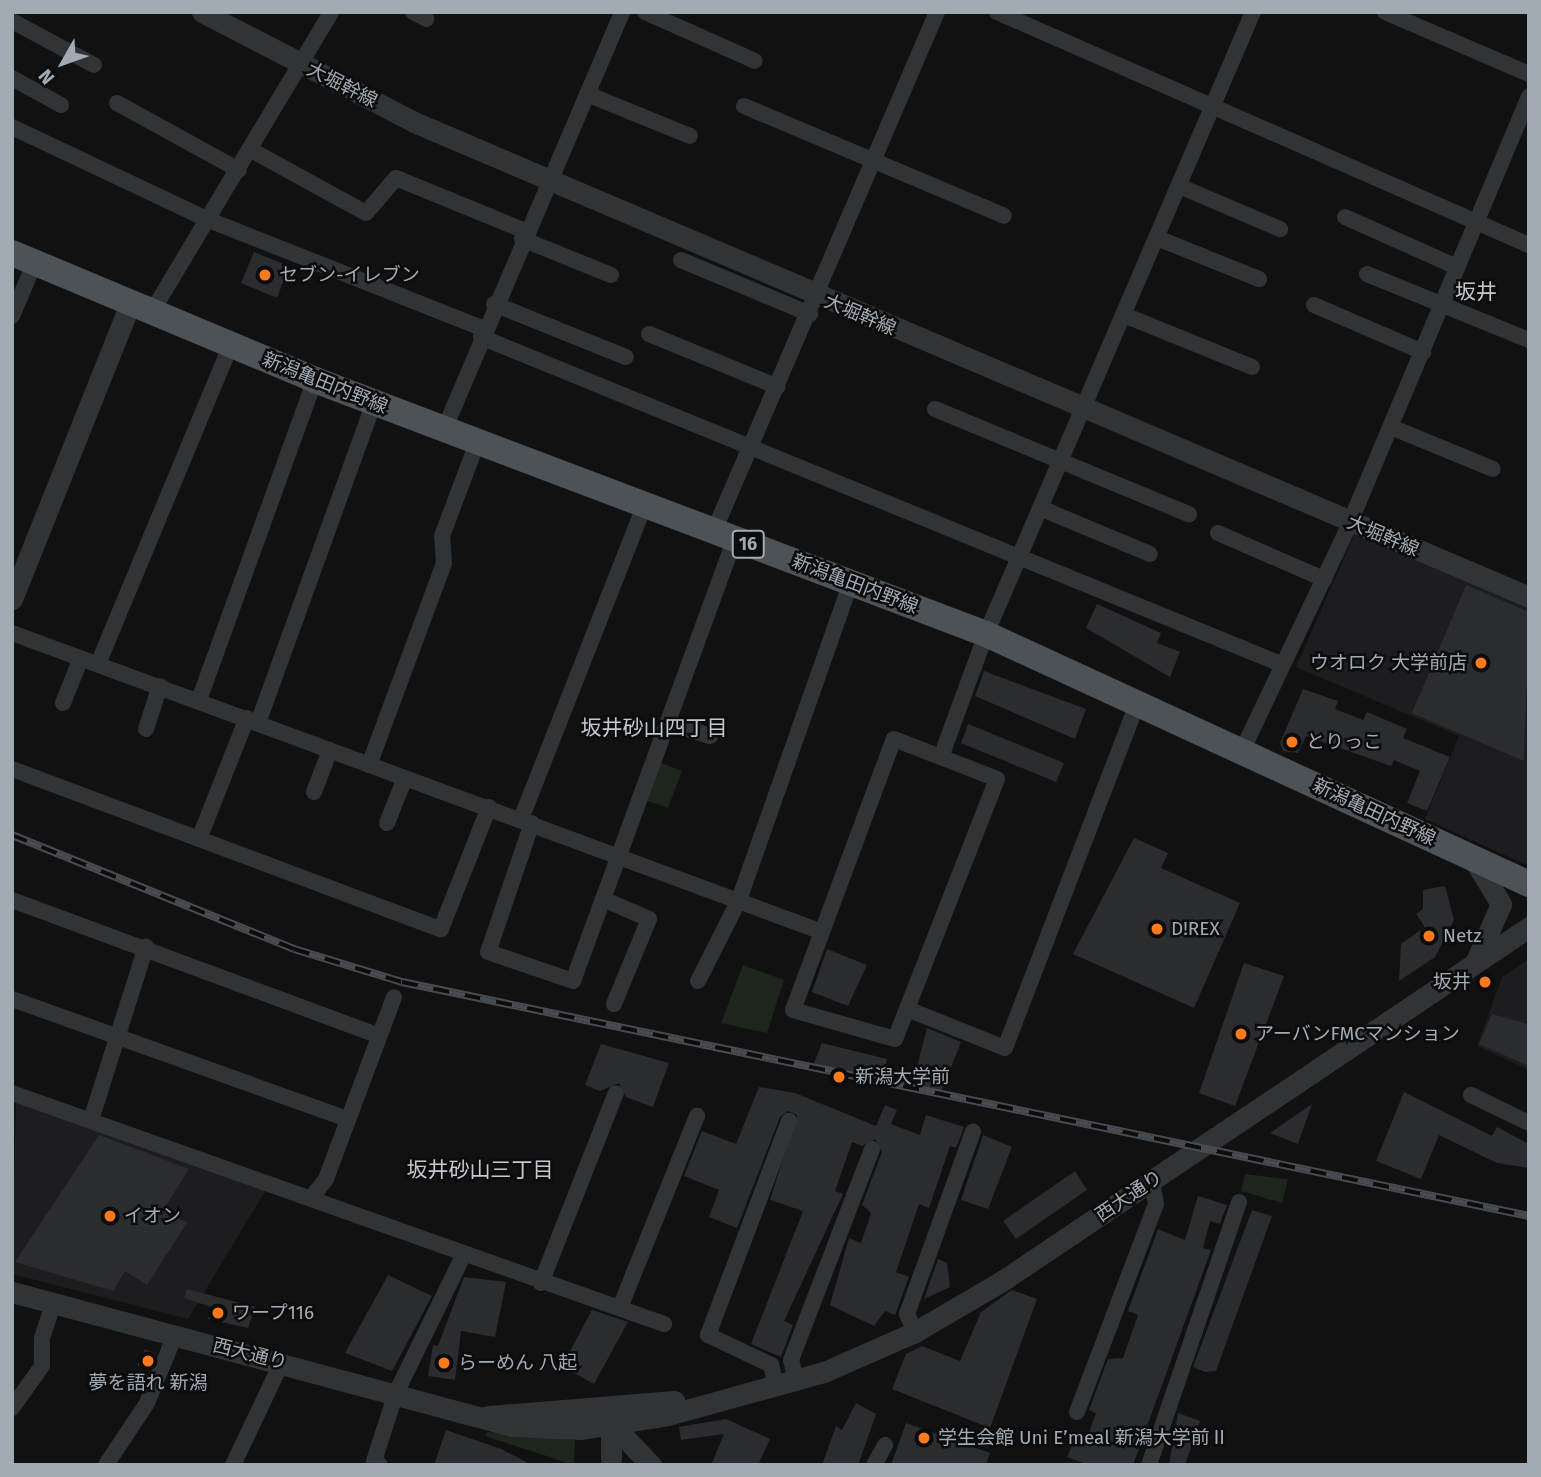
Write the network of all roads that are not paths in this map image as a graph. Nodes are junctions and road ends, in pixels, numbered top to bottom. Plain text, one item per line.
1 (202, 12) edge
2 (331, 12) edge
3 (622, 12) edge
4 (645, 12) edge
5 (937, 12) edge
6 (997, 12) edge
7 (1253, 12) edge
8 (1385, 12) edge
9 (12, 21) edge
10 (755, 61) dead end
11 (300, 64) junction
12 (94, 65) dead end
13 (1529, 74) edge
14 (12, 78) edge
15 (587, 94) junction
16 (1529, 96) edge
17 (117, 103) dead end
18 (1214, 103) junction
19 (61, 105) dead end
20 (744, 106) dead end
21 (12, 127) edge
22 (690, 136) dead end
23 (251, 150) junction
24 (874, 160) junction
25 (239, 170) junction
26 (548, 180) junction
27 (1179, 186) junction
28 (1004, 216) dead end
29 (1345, 218) dead end
30 (209, 220) junction
31 (1475, 222) junction
32 (1280, 229) dead end
33 (524, 235) junction
34 (1157, 238) junction
35 (1529, 245) edge
36 (23, 257) edge
37 (681, 260) dead end
38 (1457, 268) junction
39 (1367, 274) dead end
40 (611, 275) dead end
41 (1259, 279) dead end
42 (1443, 303) junction
43 (494, 304) junction
44 (1314, 305) dead end
45 (142, 306) junction
46 (814, 306) junction
47 (1124, 315) junction
48 (12, 316) edge
49 (483, 333) junction
50 (649, 334) dead end
51 (1529, 340) edge
52 (231, 344) junction
53 (1423, 352) junction
54 (626, 357) dead end
55 (1252, 367) dead end
56 (315, 380) junction
57 (778, 387) junction
58 (374, 403) junction
59 (1084, 408) junction
60 (935, 409) dead end
61 (1391, 427) junction
62 (444, 430) junction
63 (477, 443) junction
64 (751, 448) junction
65 (1061, 460) junction
66 (1493, 469) dead end
67 (644, 506) junction
68 (1040, 508) junction
69 (1189, 514) dead end
70 (1349, 522) junction
71 (1218, 533) dead end
72 (725, 535) junction
73 (1150, 554) dead end
74 (1020, 555) junction
75 (1324, 579) junction
76 (851, 582) junction
77 (1529, 597) edge
78 (12, 599) edge
79 (12, 633) edge
80 (986, 634) junction
81 (81, 658) junction
82 (98, 664) junction
83 (1283, 665) junction
84 (160, 686) junction
85 (199, 700) junction
86 (63, 703) dead end
87 (1137, 704) junction
88 (253, 721) junction
89 (668, 723) junction
90 (145, 729) dead end
91 (710, 736) dead end
92 (330, 750) junction
93 (1242, 751) junction
94 (941, 757) junction
95 (369, 765) junction
96 (12, 769) edge
97 (405, 778) junction
98 (314, 792) dead end
99 (489, 807) junction
100 (527, 821) junction
101 (387, 823) dead end
102 (199, 839) junction
103 (619, 855) junction
104 (1473, 859) junction
105 (1529, 884) edge
106 (603, 899) junction
107 (12, 900) edge
108 (739, 900) junction
109 (1529, 927) edge
110 (822, 932) junction
111 (146, 947) junction
112 (1475, 962) junction
113 (698, 981) dead end
114 (394, 997) dead end
115 (12, 999) edge
116 (614, 1004) dead end
117 (907, 1009) junction
118 (379, 1036) junction
119 (118, 1037) junction
120 (12, 1093) edge
121 (616, 1093) dead end
122 (1471, 1095) dead end
123 (697, 1116) dead end
124 (348, 1119) junction
125 (91, 1120) junction
126 (789, 1121) dead end
127 (1529, 1123) edge
128 (973, 1132) dead end
129 (872, 1149) dead end
130 (1152, 1181) junction
131 (312, 1197) junction
132 (1240, 1202) dead end
133 (463, 1256) junction
134 (541, 1283) junction
135 (12, 1292) edge
136 (53, 1304) junction
137 (621, 1305) junction
138 (664, 1324) dead end
139 (915, 1332) junction
140 (175, 1335) junction
141 (282, 1362) junction
142 (786, 1383) junction
143 (396, 1393) junction
144 (699, 1402) junction
145 (631, 1406) junction
146 (12, 1408) edge
147 (590, 1409) junction
148 (1077, 1412) dead end
149 (668, 1415) junction
150 (488, 1416) junction
151 (614, 1424) junction
152 (581, 1429) junction
153 (885, 1445) dead end
154 (613, 1462) edge
155 (650, 1463) edge
156 (374, 1464) edge
157 (106, 1465) edge
158 (233, 1465) edge
159 (874, 1465) edge
160 (1149, 1465) edge

1 - 11 street, 大堀幹線
2 - 11 street
3 - 15 street
4 - 10 street
5 - 24 street
6 - 18 street
7 - 18 street
8 - 13 street
9 - 12 street
11 - 23 street
11 - 26 street, 大堀幹線
14 - 19 street
15 - 22 street
15 - 26 street
16 - 31 street
17 - 25 street
18 - 27 street
18 - 31 street
20 - 24 street
21 - 30 street
23 - 25 street
23 - 33 street
24 - 28 street
24 - 46 street
25 - 30 street
26 - 33 street
26 - 46 street, 大堀幹線
27 - 32 street
27 - 34 street
29 - 38 street
30 - 45 street
30 - 49 street
31 - 35 street
31 - 38 street
33 - 40 street
33 - 43 street
34 - 41 street
34 - 47 street
36 - 45 main road, 新潟亀田内野線 / 16
36 - 48 street
37 - 46 street
38 - 42 street
39 - 42 street
42 - 51 street
42 - 53 street
43 - 49 street
43 - 54 street
44 - 53 street
45 - 52 main road, 新潟亀田内野線 / 16
45 - 78 street
46 - 57 street
46 - 59 street, 大堀幹線
47 - 55 street
47 - 59 street
49 - 62 street
49 - 64 street
50 - 57 street
52 - 56 main road, 新潟亀田内野線 / 16
52 - 82 street
53 - 61 street
56 - 58 main road, 新潟亀田内野線 / 16
56 - 85 street
57 - 64 street
58 - 62 main road, 新潟亀田内野線 / 16
58 - 88 street
59 - 65 street
59 - 70 street, 大堀幹線
60 - 65 street
61 - 66 street
61 - 70 street
62 - 63 main road, 新潟亀田内野線 / 16
63 - 67 main road, 新潟亀田内野線 / 16
63 - 95 street
64 - 72 street
64 - 74 street
65 - 68 street
65 - 69 street
67 - 72 main road, 新潟亀田内野線 / 16
67 - 100 street
68 - 73 street
68 - 74 street
70 - 75 street
70 - 77 street, 大堀幹線
71 - 75 street
72 - 76 main road, 新潟亀田内野線 / 16
72 - 89 street
74 - 80 street
74 - 83 street
75 - 83 street
76 - 80 main road, 新潟亀田内野線 / 16
76 - 108 street
79 - 81 street
80 - 87 main road, 新潟亀田内野線 / 16
80 - 94 street
81 - 82 street
81 - 86 street
82 - 84 street
83 - 93 street
84 - 85 street
84 - 90 street
85 - 88 street
87 - 93 main road, 新潟亀田内野線 / 16
87 - 117 street
88 - 92 street
88 - 102 street
89 - 91 street
89 - 103 street
92 - 95 street
92 - 98 street
93 - 104 main road, 新潟亀田内野線 / 16
94 - 110 street
94 - 117 street
95 - 97 street
96 - 102 street
97 - 99 street
97 - 101 street
99 - 100 street
99 - 102 street
100 - 103 street
100 - 106 street
103 - 106 street
103 - 108 street
104 - 105 main road, 新潟亀田内野線 / 16
104 - 112 street
106 - 116 street
107 - 111 street
108 - 110 street
108 - 113 street
109 - 112 street, 西大通り
110 - 117 street
111 - 118 street
111 - 119 street
112 - 130 street, 西大通り
114 - 118 street
115 - 119 street
118 - 124 street
119 - 124 street
119 - 125 street
120 - 125 street
121 - 134 street
122 - 127 street
123 - 137 street
124 - 131 street
125 - 131 street
126 - 142 street
128 - 139 street
129 - 142 street
130 - 139 street, 西大通り
130 - 148 street
131 - 133 street
132 - 160 street
133 - 134 street
133 - 143 street
134 - 137 street
135 - 136 street, 西大通り
136 - 140 street, 西大通り
136 - 146 street
137 - 138 street
139 - 142 street, 西大通り
140 - 141 street, 西大通り
140 - 157 street
141 - 143 street, 西大通り
141 - 158 street
142 - 144 street, 西大通り
143 - 150 street, 西大通り
143 - 156 street
144 - 145 street, 西大通り
144 - 149 street, 西大通り
145 - 147 street, 西大通り
145 - 151 street
147 - 150 street, 西大通り
147 - 151 street
149 - 151 street, 西大通り
149 - 155 street
150 - 152 street, 西大通り
151 - 152 street, 西大通り
151 - 154 street
151 - 155 street
152 - 154 street
153 - 159 street

